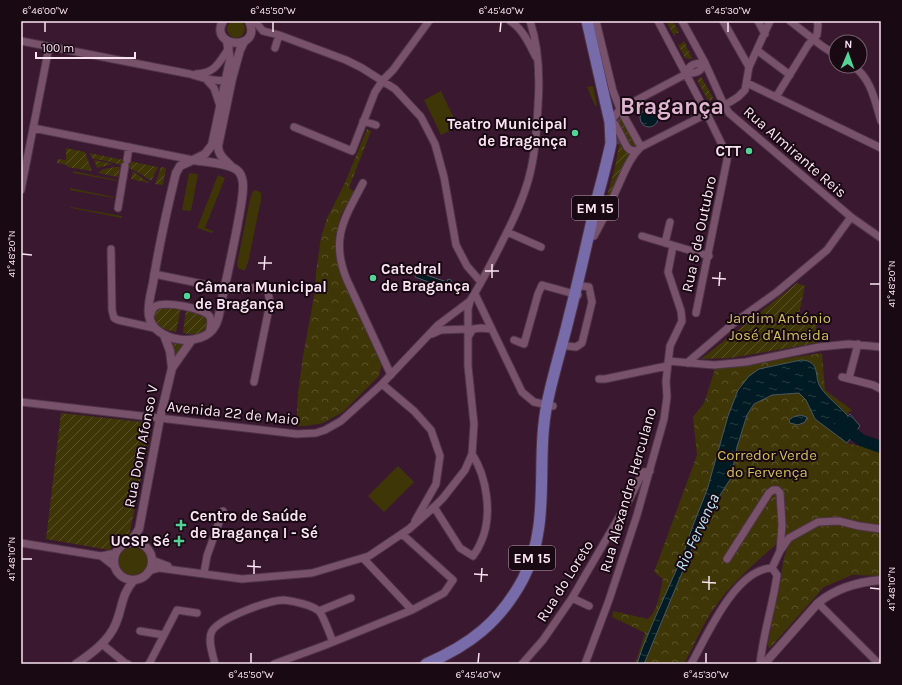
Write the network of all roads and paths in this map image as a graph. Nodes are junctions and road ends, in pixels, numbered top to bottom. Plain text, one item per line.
1 (250, 21) edge
2 (429, 21) edge
3 (510, 21) edge
4 (530, 21) edge
5 (587, 21) edge
6 (594, 21) edge
7 (658, 21) edge
8 (682, 21) edge
9 (723, 21) edge
10 (758, 21) edge
11 (770, 21) edge
12 (790, 21) edge
13 (816, 21) edge
14 (222, 22) edge
15 (262, 31) junction
16 (765, 34) junction
17 (250, 35) junction
18 (279, 35) junction
19 (814, 39) junction
20 (21, 41) edge
21 (244, 42) junction
22 (228, 44) junction
23 (49, 47) junction
24 (275, 48) dead end
25 (828, 49) edge
26 (758, 51) junction
27 (538, 60) junction
28 (705, 64) junction
29 (749, 68) junction
30 (190, 74) junction
31 (686, 74) junction
32 (862, 74) edge
33 (790, 75) junction
34 (206, 79) junction
35 (229, 80) junction
36 (382, 80) junction
37 (746, 83) junction
38 (776, 97) junction
39 (724, 106) junction
40 (220, 107) junction
41 (616, 107) junction
42 (707, 114) junction
43 (363, 121) junction
44 (881, 121) edge
45 (610, 122) junction
46 (376, 125) dead end
47 (294, 127) dead end
48 (33, 128) junction
49 (617, 144) tunnel mouth
50 (129, 147) junction
51 (881, 148) edge
52 (638, 149) junction
53 (193, 160) junction
54 (231, 167) junction
55 (363, 183) dead end
56 (21, 190) edge
57 (118, 208) dead end
58 (851, 217) junction
59 (670, 222) dead end
60 (507, 232) junction
61 (594, 236) junction
62 (642, 236) dead end
63 (880, 237) edge
64 (665, 243) junction
65 (673, 246) junction
66 (541, 247) dead end
67 (111, 249) dead end
68 (708, 256) junction
69 (154, 274) junction
70 (481, 282) junction
71 (225, 289) junction
72 (579, 292) junction
73 (475, 294) junction
74 (469, 305) junction
75 (696, 314) dead end
76 (152, 324) junction
77 (468, 329) junction
78 (491, 329) junction
79 (209, 333) junction
80 (164, 335) junction
81 (430, 335) junction
82 (468, 337) junction
83 (514, 340) dead end
84 (190, 341) junction
85 (858, 344) junction
86 (881, 347) edge
87 (687, 363) junction
88 (668, 364) junction
89 (172, 368) junction
90 (391, 375) junction
91 (599, 379) dead end
92 (254, 382) dead end
93 (382, 384) junction
94 (881, 389) edge
95 (21, 402) edge
96 (550, 405) junction
97 (160, 418) junction
98 (472, 454) junction
99 (650, 471) junction
100 (434, 508) junction
101 (224, 511) dead end
102 (139, 529) junction
103 (409, 529) junction
104 (881, 529) edge
105 (402, 534) junction
106 (130, 542) junction
107 (21, 543) edge
108 (143, 546) junction
109 (780, 551) junction
110 (116, 553) junction
111 (101, 556) junction
112 (363, 558) junction
113 (727, 559) dead end
114 (152, 560) junction
115 (114, 566) junction
116 (772, 568) junction
117 (179, 570) junction
118 (149, 571) junction
119 (204, 573) junction
120 (120, 576) junction
121 (134, 580) junction
122 (881, 580) edge
123 (124, 595) junction
124 (351, 598) dead end
125 (572, 598) junction
126 (818, 603) junction
127 (589, 606) dead end
128 (412, 610) junction
129 (319, 611) junction
130 (197, 613) dead end
131 (140, 631) dead end
132 (164, 635) junction
133 (333, 642) junction
134 (102, 644) junction
135 (76, 664) edge
136 (128, 664) edge
137 (149, 664) edge
138 (215, 664) edge
139 (274, 664) edge
140 (426, 664) edge
141 (439, 664) edge
142 (522, 664) edge
143 (585, 664) edge
144 (691, 664) edge
145 (760, 664) edge
146 (764, 664) edge
147 (879, 664) edge

1 - 15 street
1 - 17 street
2 - 36 street
3 - 27 street
4 - 27 street, Avenida 22 de Maio
5 - 45 main road, EM 15
6 - 41 main road
7 - 31 street
8 - 28 street, Rua Almirante Reis
9 - 29 street
10 - 16 street
11 - 16 street
12 - 19 street
13 - 19 street
14 - 22 street
15 - 17 street
15 - 18 street
16 - 26 street
17 - 21 street
18 - 24 street
18 - 36 street
19 - 25 street
19 - 33 street
20 - 23 street
21 - 22 street
21 - 35 street
22 - 30 street
22 - 35 street
23 - 30 street
23 - 48 street
26 - 29 street
26 - 33 street
27 - 60 street, Avenida 22 de Maio
28 - 31 street
28 - 39 street, Rua Almirante Reis
29 - 37 street
30 - 34 street
31 - 41 street
31 - 42 street
32 - 44 street
33 - 38 street
34 - 35 street
34 - 40 street
35 - 40 street
35 - 54 street
36 - 43 street
36 - 70 street
37 - 38 street
37 - 39 street
38 - 51 street
39 - 42 street
39 - 58 street, Rua Almirante Reis
40 - 53 street
41 - 45 street
41 - 52 street
42 - 52 street
42 - 68 street, Rua 5 de Outubro
43 - 46 street
43 - 47 street
45 - 52 street
45 - 72 main road, EM 15
48 - 50 street
48 - 56 street
49 - 61 main road, EM 15
50 - 53 street
50 - 57 street
52 - 61 street
53 - 54 street
53 - 69 street
54 - 71 street
55 - 90 street
58 - 63 street, Rua Almirante Reis
58 - 87 street
59 - 64 street
60 - 66 street
60 - 70 street, Avenida 22 de Maio
61 - 72 main road, EM 15
62 - 64 street
64 - 65 street
65 - 68 street
65 - 88 street, Rua Alexandre Herculano
67 - 76 street
68 - 75 street, Rua 5 de Outubro
69 - 71 street
69 - 76 street
70 - 73 street, Avenida 22 de Maio
71 - 79 street
71 - 92 street
72 - 83 street
72 - 96 main road, EM 15
72 - 96 main road, EM 15
73 - 74 street, Avenida 22 de Maio
73 - 78 street
74 - 77 street
74 - 81 street, Avenida 22 de Maio
76 - 79 street
76 - 80 street
77 - 81 street
77 - 82 street
78 - 82 street
78 - 96 street
79 - 84 street
80 - 84 street
80 - 89 street, Rua Dom Afonso V
81 - 90 street, Avenida 22 de Maio
82 - 98 street
84 - 89 street, Rua Dom Afonso V
85 - 86 street
85 - 87 street
85 - 94 street
87 - 88 street
88 - 91 street
88 - 99 street, Rua Alexandre Herculano
89 - 97 street, Rua Dom Afonso V
90 - 93 street, Avenida 22 de Maio
93 - 97 street, Avenida 22 de Maio
93 - 103 street
95 - 97 street, Avenida 22 de Maio
96 - 140 main road, EM 15
96 - 141 main road, EM 15
97 - 102 street, Rua Dom Afonso V
98 - 100 street
98 - 100 street
99 - 125 street, Rua do Loreto
99 - 143 street, Rua Alexandre Herculano
100 - 103 street
101 - 119 street
102 - 106 street, Rua Dom Afonso V
102 - 108 street, Rua Dom Afonso V
103 - 105 street
104 - 109 street
105 - 112 street
105 - 128 street
106 - 108 street
106 - 110 street
107 - 111 street
108 - 114 street
109 - 113 street
109 - 116 street
110 - 111 street
110 - 115 street
111 - 115 street
112 - 119 street
112 - 128 street
114 - 117 street
114 - 118 street
115 - 120 street
116 - 144 street
116 - 145 street
117 - 118 street
117 - 119 street
118 - 121 street
120 - 121 street
120 - 123 street
121 - 123 street
122 - 126 street
123 - 134 street
124 - 129 street
125 - 127 street
125 - 142 street, Rua do Loreto
126 - 146 street
126 - 147 street
128 - 133 street
129 - 133 street
129 - 138 street
130 - 132 street
131 - 132 street
132 - 137 street
133 - 139 street
134 - 135 street
134 - 136 street

